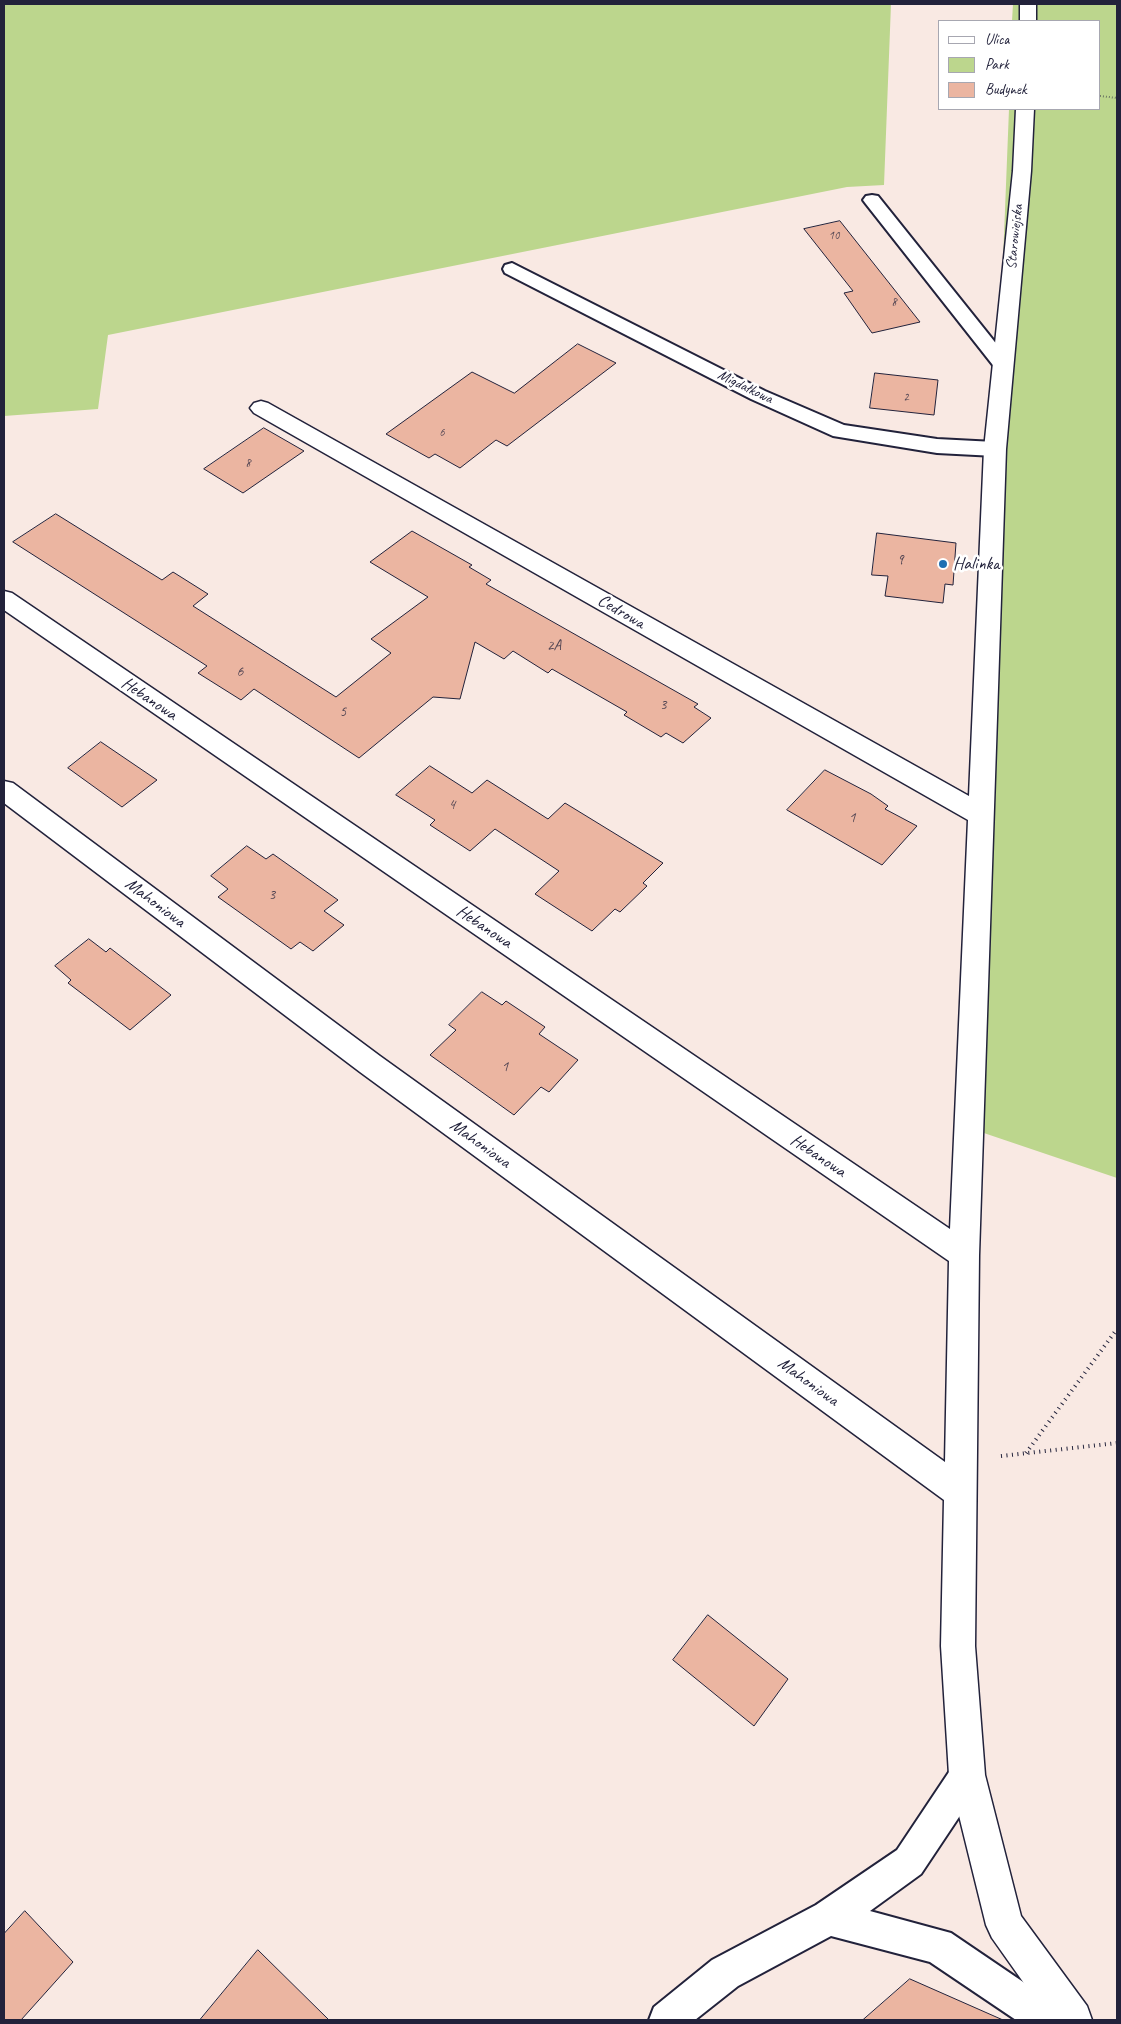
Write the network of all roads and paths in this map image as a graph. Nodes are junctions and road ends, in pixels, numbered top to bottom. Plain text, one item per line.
1 (1028, 4) edge
2 (1028, 20) edge
3 (1101, 96) edge
4 (1117, 98) edge
5 (1025, 110) edge
6 (872, 200) dead end
7 (512, 269) dead end
8 (1003, 365) junction
9 (261, 408) dead end
10 (995, 449) junction
11 (4, 599) edge
12 (4, 790) edge
13 (981, 815) junction
14 (964, 1255) junction
15 (1117, 1329) edge
16 (1117, 1443) edge
17 (1026, 1454) junction
18 (961, 1460) junction
19 (961, 1493) junction
20 (967, 1775) junction
21 (829, 1918) junction
22 (667, 2020) edge
23 (1047, 2020) edge
24 (1072, 2020) edge

1 - 2 street
3 - 4 path
5 - 8 street, Starowiejska
6 - 8 lane
7 - 10 lane, Migdałkowa
8 - 10 street, Starowiejska
9 - 13 street, Cedrowa
10 - 13 street, Starowiejska
11 - 14 street, Hebanowa
12 - 19 street, Mahoniowa
13 - 14 street, Starowiejska
14 - 18 street, Starowiejska
15 - 17 path
16 - 17 path
17 - 18 path
18 - 19 street, Starowiejska
19 - 20 street, Starowiejska
20 - 21 lane
20 - 24 street, Starowiejska
21 - 22 lane
21 - 23 lane

